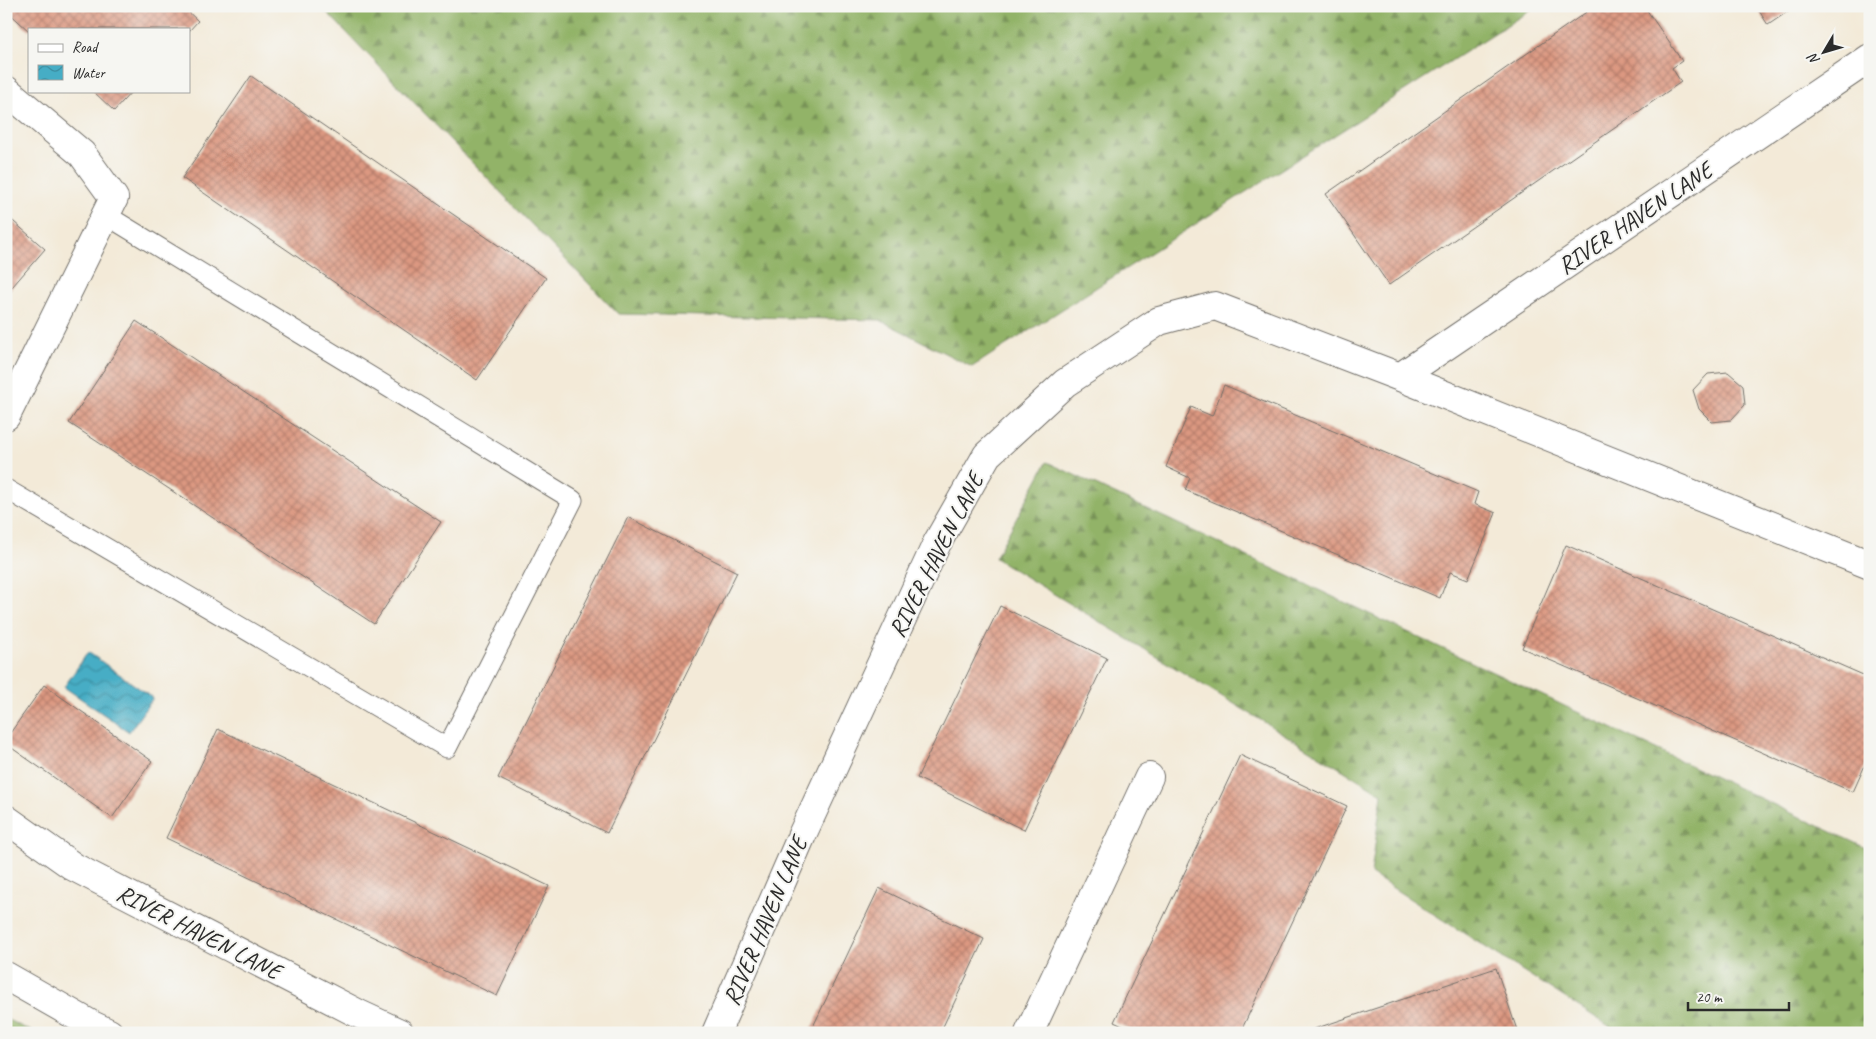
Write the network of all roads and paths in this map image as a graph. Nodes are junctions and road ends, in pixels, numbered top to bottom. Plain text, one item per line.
1 (1870, 58) edge
2 (6, 90) edge
3 (106, 215) junction
4 (1400, 377) junction
5 (6, 416) edge
6 (6, 489) edge
7 (1870, 565) edge
8 (1149, 777) dead end
9 (6, 819) edge
10 (6, 976) edge
11 (109, 1033) edge
12 (400, 1033) edge
13 (716, 1033) edge
14 (1029, 1033) edge

1 - 4 street, RIVER HAVEN LANE
2 - 3 street
3 - 5 street
3 - 6 lane
4 - 7 street, RIVER HAVEN LANE
4 - 13 street, RIVER HAVEN LANE
8 - 14 street
9 - 12 street, RIVER HAVEN LANE
10 - 11 street

